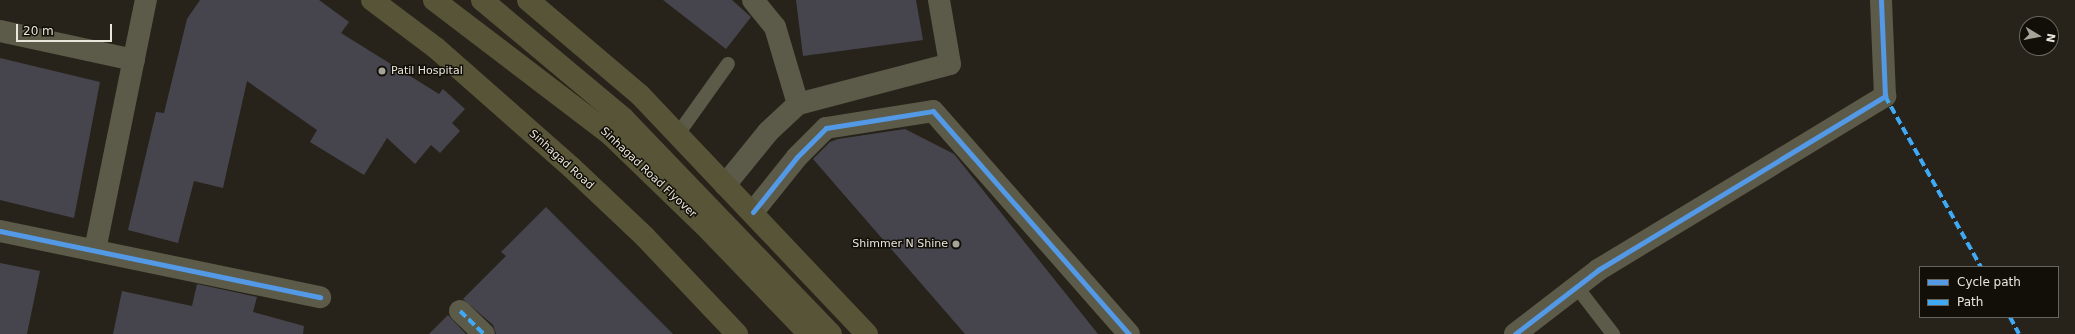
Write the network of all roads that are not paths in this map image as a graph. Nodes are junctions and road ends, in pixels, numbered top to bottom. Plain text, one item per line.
1 (146, 0) edge
2 (372, 0) edge
3 (434, 0) edge
4 (482, 0) edge
5 (528, 0) edge
6 (753, 0) edge
7 (939, 0) edge
8 (1881, 0) edge
9 (0, 31) edge
10 (134, 60) junction
11 (728, 64) dead end
12 (798, 104) junction
13 (678, 134) junction
14 (725, 185) junction
15 (753, 212) junction
16 (0, 231) edge
17 (95, 250) junction
18 (1576, 286) junction
19 (320, 297) dead end
20 (460, 311) dead end
21 (484, 334) edge
22 (737, 334) edge
23 (809, 334) edge
24 (831, 334) edge
25 (867, 334) edge
26 (1129, 334) edge
27 (1515, 334) edge
28 (1613, 334) edge

1 - 10 street
2 - 22 main road, Sinhagad Road
3 - 23 main road, Sinhagad Road Flyover
4 - 24 main road, Sinhagad Road Flyover
5 - 13 main road
6 - 12 street
7 - 12 street
8 - 18 street
9 - 10 street
10 - 17 street
11 - 13 lane
12 - 14 street
13 - 14 main road
14 - 15 main road
15 - 25 main road
15 - 26 street
16 - 17 street
17 - 19 street
18 - 27 street
18 - 28 lane
20 - 21 street

